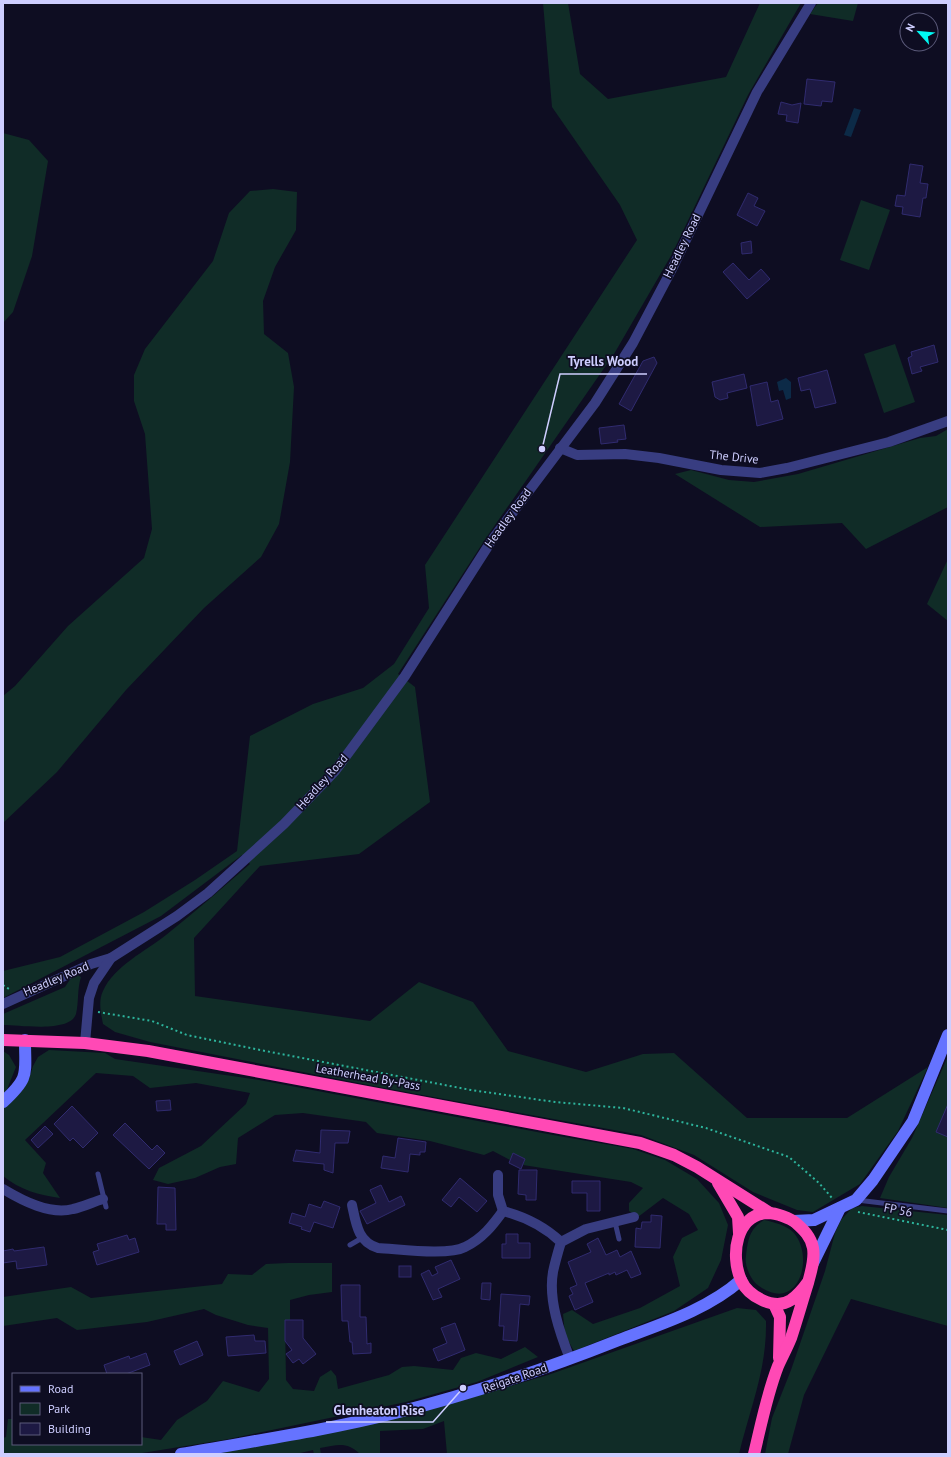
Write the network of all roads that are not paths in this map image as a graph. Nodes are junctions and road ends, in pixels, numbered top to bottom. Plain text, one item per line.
1 (811, 3) edge
2 (948, 421) edge
3 (560, 448) junction
4 (111, 958) junction
5 (3, 1004) edge
6 (948, 1035) edge
7 (3, 1040) edge
8 (25, 1040) junction
9 (85, 1043) junction
10 (3, 1102) edge
11 (98, 1174) dead end
12 (498, 1175) dead end
13 (717, 1182) junction
14 (3, 1189) edge
15 (856, 1200) junction
16 (104, 1203) joint
17 (352, 1205) dead end
18 (840, 1208) junction
19 (504, 1211) junction
20 (948, 1211) edge
21 (770, 1213) junction
22 (634, 1217) dead end
23 (794, 1221) junction
24 (615, 1222) junction
25 (739, 1233) junction
26 (362, 1238) junction
27 (619, 1239) dead end
28 (561, 1242) junction
29 (350, 1245) dead end
30 (813, 1264) junction
31 (741, 1280) junction
32 (808, 1282) junction
33 (774, 1304) junction
34 (570, 1359) junction
35 (778, 1367) junction
36 (181, 1454) edge
37 (754, 1454) edge

1 - 3 street, Headley Road
2 - 3 street, The Drive
3 - 4 street, Headley Road
4 - 5 street, Headley Road
4 - 9 street, Headley Road
6 - 15 main road
7 - 8 highway, Leatherhead By-Pass
8 - 9 highway, Leatherhead By-Pass
8 - 10 main road
9 - 13 highway, Leatherhead By-Pass
11 - 16 lane
12 - 19 street
13 - 21 highway, Leatherhead By-Pass
13 - 25 highway, Leatherhead By-Pass
14 - 16 street
15 - 18 main road
15 - 20 lane
17 - 26 street
18 - 23 main road
18 - 30 main road
19 - 26 street
19 - 28 street
21 - 23 highway
21 - 25 highway
22 - 24 street
23 - 30 highway
24 - 27 lane
24 - 28 street
25 - 31 highway
26 - 29 lane
28 - 34 street
30 - 32 highway
31 - 33 highway
31 - 34 main road, Reigate Road
32 - 33 highway
32 - 35 highway
33 - 35 highway
34 - 36 main road, Reigate Road
35 - 37 highway

